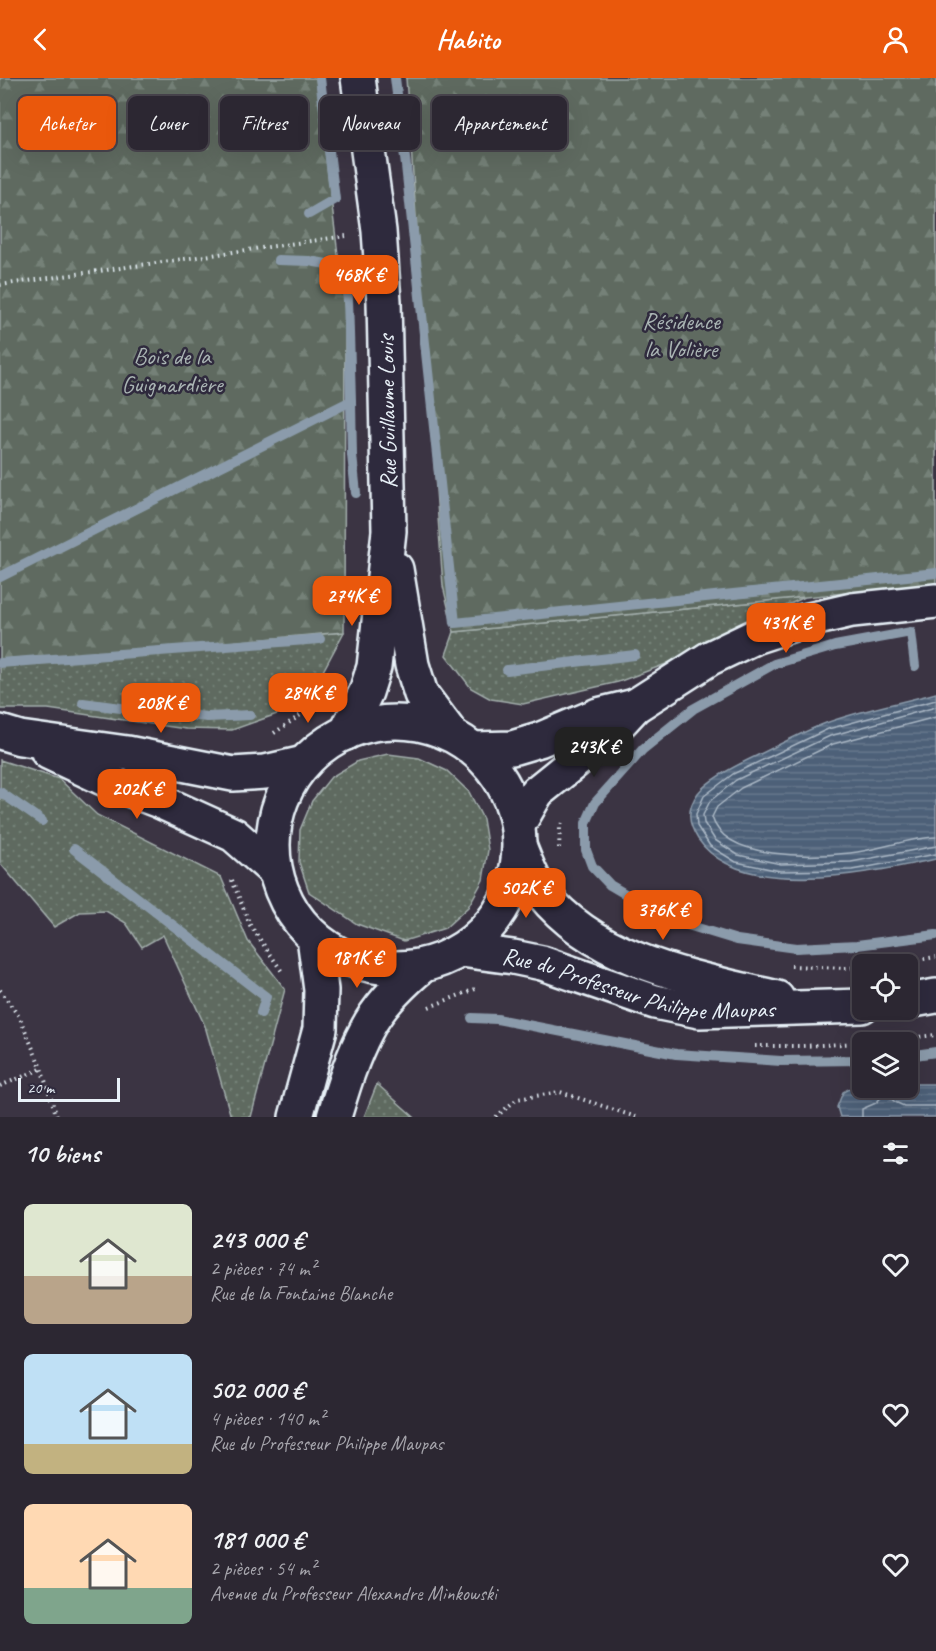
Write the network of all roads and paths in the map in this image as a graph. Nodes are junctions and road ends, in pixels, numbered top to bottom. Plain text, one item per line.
1 (358, 78) edge
2 (379, 231) junction
3 (0, 285) edge
4 (389, 531) junction
5 (936, 601) edge
6 (326, 697) dead end
7 (635, 706) junction
8 (346, 733) junction
9 (272, 734) dead end
10 (10, 735) edge
11 (462, 741) junction
12 (304, 763) junction
13 (566, 813) dead end
14 (519, 836) junction
15 (559, 853) dead end
16 (275, 871) junction
17 (230, 874) dead end
18 (314, 937) junction
19 (461, 950) junction
20 (936, 957) edge
21 (918, 960) edge
22 (787, 965) dead end
23 (422, 966) junction
24 (852, 968) edge
25 (288, 980) dead end
26 (485, 987) dead end
27 (0, 990) edge
28 (936, 996) edge
29 (918, 999) edge
30 (852, 1006) edge
31 (817, 1007) junction
32 (422, 1010) dead end
33 (936, 1035) edge
34 (918, 1037) edge
35 (41, 1068) junction
36 (0, 1086) edge
37 (57, 1117) edge
38 (296, 1117) edge
39 (334, 1117) edge
40 (496, 1117) edge
41 (636, 1117) edge

1 - 2 street, Rue Guillaume Louis
2 - 3 path
2 - 4 street, Rue Guillaume Louis
4 - 8 street, Rue Guillaume Louis
4 - 11 street, Rue Guillaume Louis
5 - 7 street
6 - 9 path
7 - 11 street
7 - 14 street
8 - 11 street
8 - 12 street
10 - 12 street
10 - 16 street
11 - 14 street, Rue du Professeur Philippe Maupas
12 - 16 street
13 - 15 path
14 - 19 street
14 - 31 street, Rue du Professeur Philippe Maupas
16 - 18 street
17 - 25 path
18 - 23 street
18 - 38 street
19 - 23 street
19 - 31 street, Rue du Professeur Philippe Maupas
20 - 21 path
22 - 24 path, Rue du Professeur Philippe Maupas
23 - 39 street
26 - 32 path
27 - 35 path
28 - 29 street
30 - 31 street, Rue du Professeur Philippe Maupas
33 - 34 path
35 - 36 path
35 - 37 path
40 - 41 path

